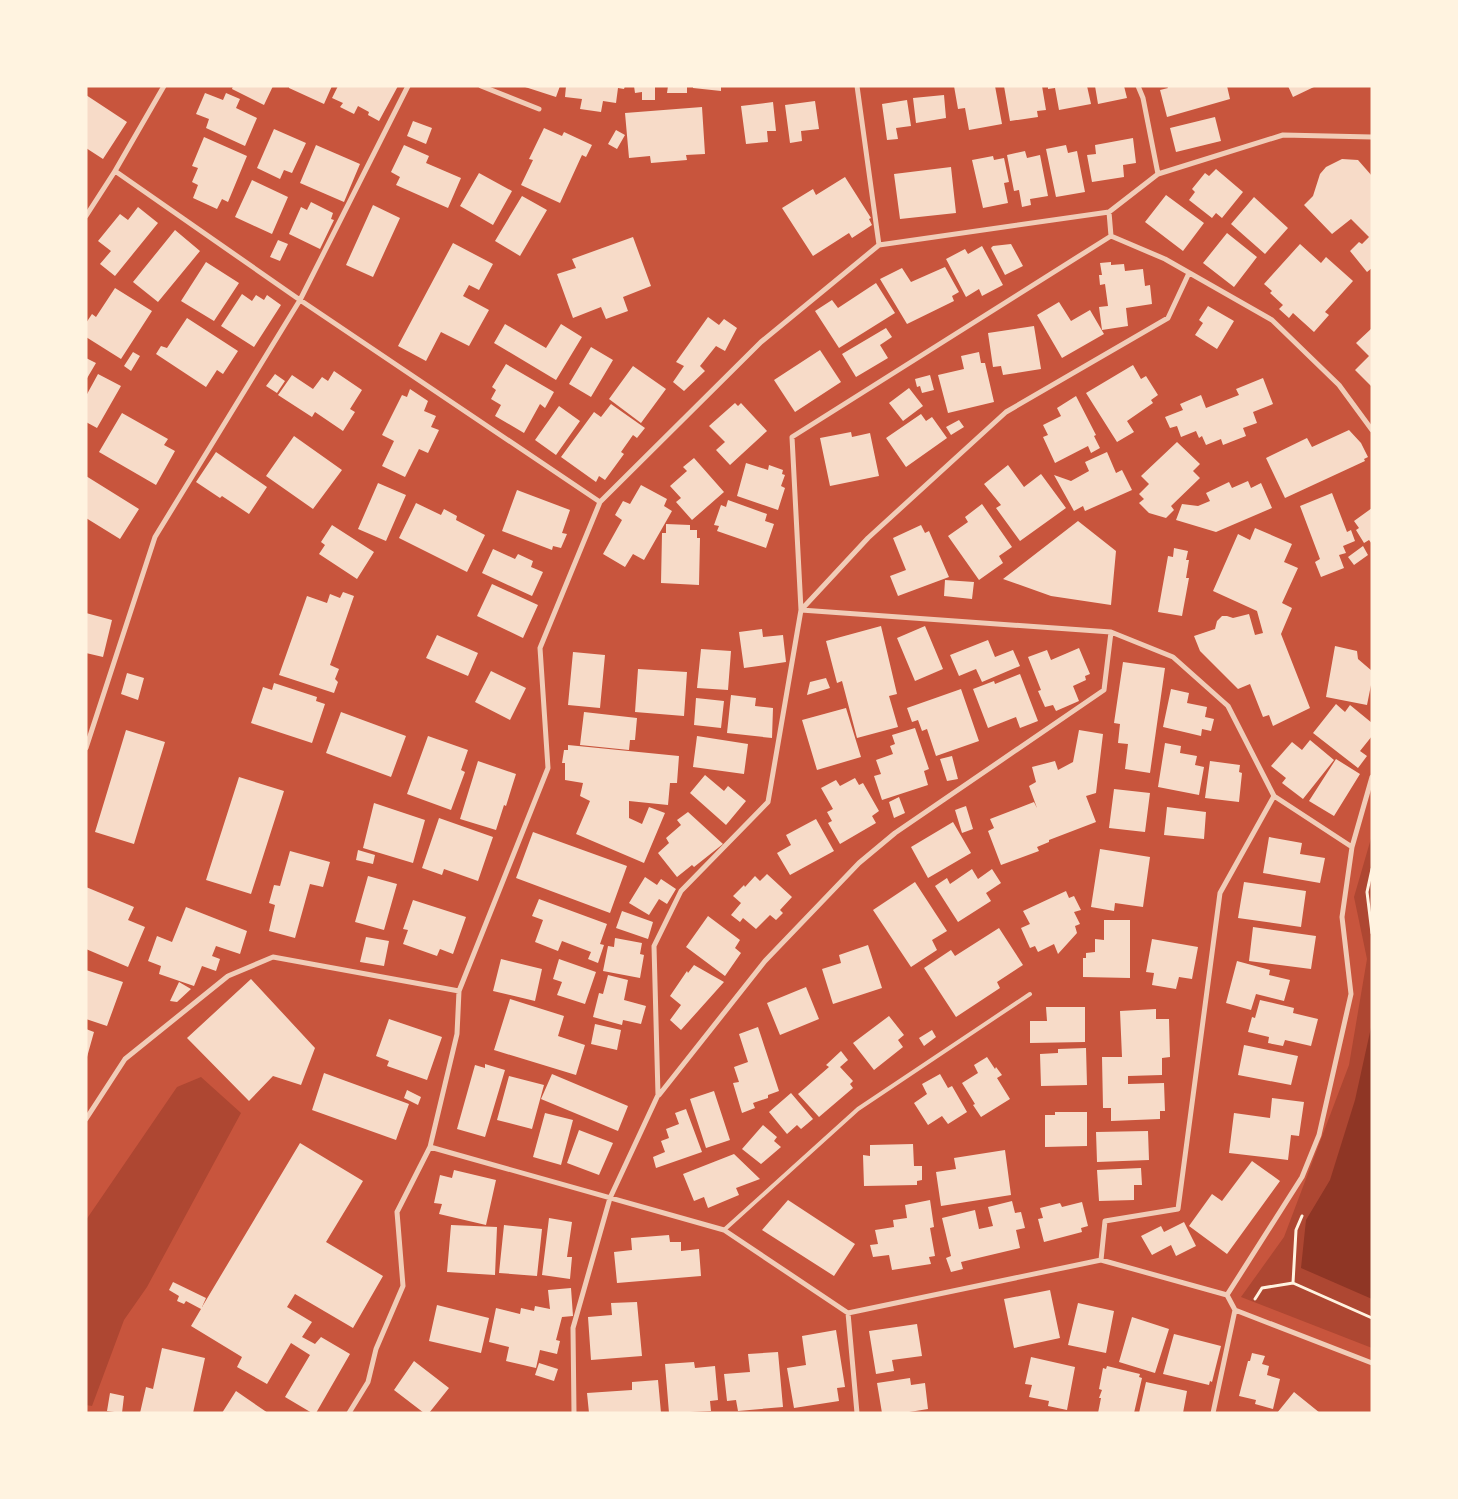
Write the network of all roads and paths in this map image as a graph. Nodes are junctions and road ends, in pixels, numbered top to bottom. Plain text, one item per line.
1 (164, 86) edge
2 (408, 86) edge
3 (481, 86) edge
4 (857, 86) edge
5 (1138, 86) edge
6 (539, 109) dead end
7 (1372, 137) edge
8 (115, 171) junction
9 (1158, 174) junction
10 (1109, 212) junction
11 (86, 216) edge
12 (1111, 236) junction
13 (879, 245) junction
14 (1189, 273) junction
15 (300, 300) junction
16 (1372, 430) edge
17 (600, 502) junction
18 (801, 610) junction
19 (1111, 632) junction
20 (86, 748) edge
21 (1372, 777) edge
22 (1274, 796) junction
23 (1352, 847) junction
24 (1372, 869) edge
25 (1372, 933) edge
26 (459, 991) junction
27 (1030, 994) dead end
28 (658, 1095) junction
29 (86, 1119) edge
30 (430, 1147) junction
31 (610, 1198) junction
32 (1303, 1212) dead end
33 (724, 1230) junction
34 (1102, 1260) junction
35 (1293, 1282) junction
36 (1227, 1295) junction
37 (1235, 1310) junction
38 (848, 1313) junction
39 (1244, 1313) junction
40 (1372, 1318) edge
41 (1372, 1363) edge
42 (349, 1413) edge
43 (574, 1413) edge
44 (857, 1413) edge
45 (1213, 1413) edge

1 - 8 street
2 - 15 street
3 - 6 street
4 - 13 street
5 - 9 street
7 - 9 street
8 - 11 street
8 - 15 street
9 - 10 street
10 - 12 street
10 - 13 street
12 - 14 street
12 - 18 street
13 - 17 street
14 - 16 street
14 - 18 street
15 - 17 street
15 - 20 street
17 - 26 street
18 - 19 street
18 - 28 street
19 - 22 street
19 - 28 street
21 - 23 street
22 - 23 street
22 - 34 street
23 - 36 street
24 - 25 path
26 - 29 street
26 - 30 street
27 - 33 lane
28 - 31 street
30 - 31 street
30 - 42 street
31 - 33 street
31 - 43 street
32 - 35 path
33 - 38 street
34 - 36 street
34 - 38 street
35 - 39 path
35 - 40 path
36 - 37 street
37 - 39 street
37 - 45 street
38 - 44 street
39 - 41 street

